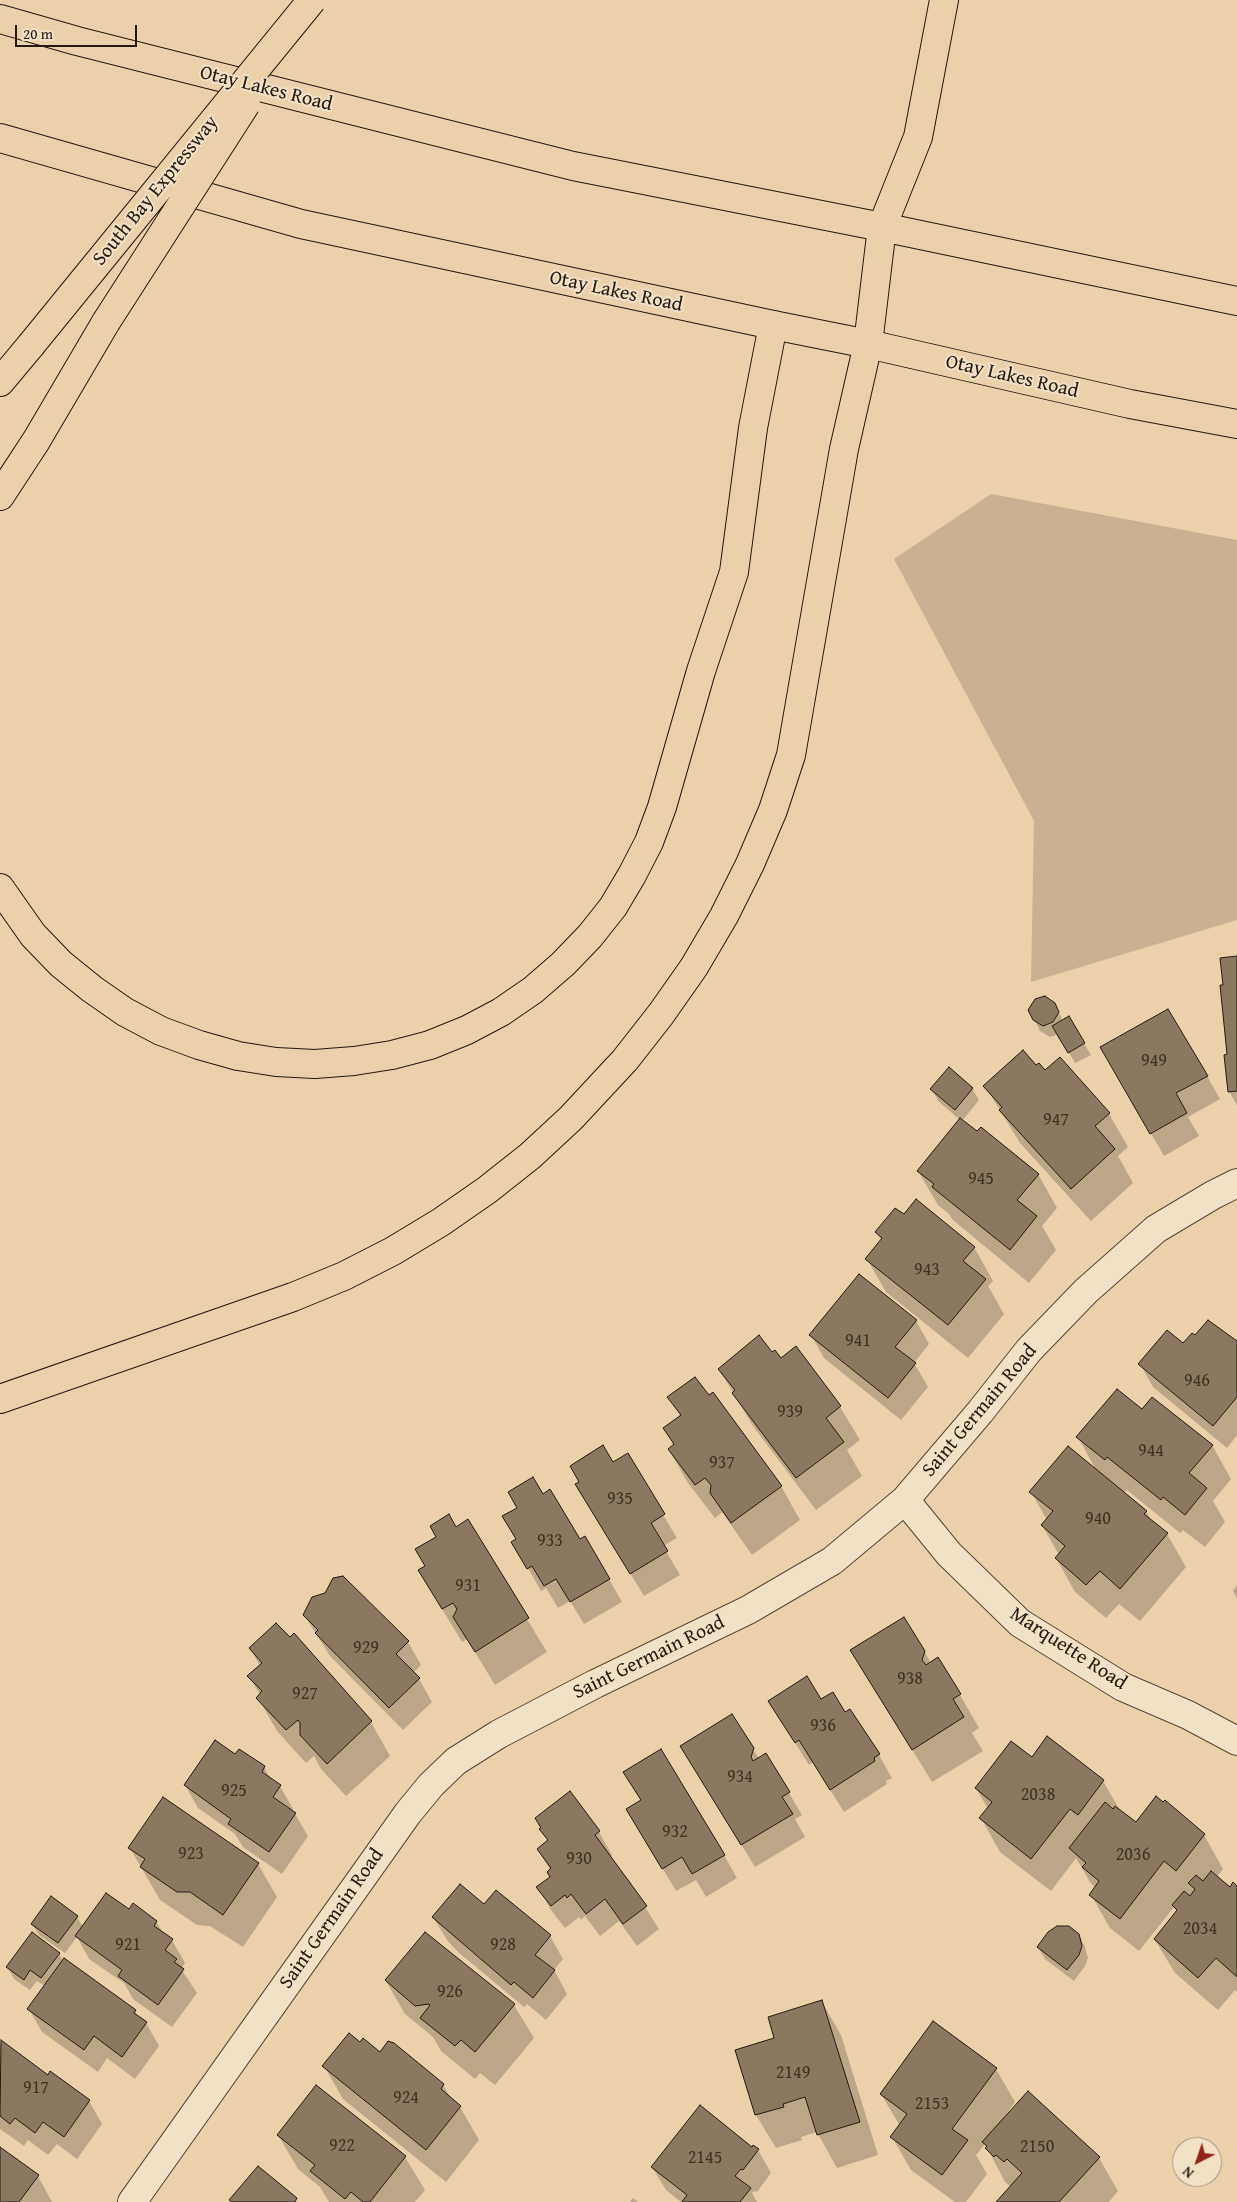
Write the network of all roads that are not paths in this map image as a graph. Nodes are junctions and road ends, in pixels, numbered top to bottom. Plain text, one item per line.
1 (313, 0) edge
2 (944, 0) edge
3 (0, 20) edge
4 (0, 138) edge
5 (882, 227) junction
6 (1237, 301) edge
7 (773, 325) junction
8 (868, 344) junction
9 (0, 382) edge
10 (1237, 424) edge
11 (0, 496) edge
12 (0, 888) edge
13 (1237, 1183) edge
14 (0, 1399) edge
15 (906, 1500) junction
16 (1237, 1741) edge
17 (132, 2202) edge

1 - 9 main road, South Bay Expressway, bridge
1 - 11 main road, bridge
2 - 5 main road
3 - 5 main road, Otay Lakes Road
4 - 7 main road, Otay Lakes Road
5 - 6 main road, Otay Lakes Road
5 - 8 main road
7 - 8 main road, Otay Lakes Road
7 - 12 main road
8 - 10 main road, Otay Lakes Road
8 - 14 main road
13 - 15 street, Saint Germain Road
15 - 16 street, Marquette Road
15 - 17 street, Saint Germain Road

